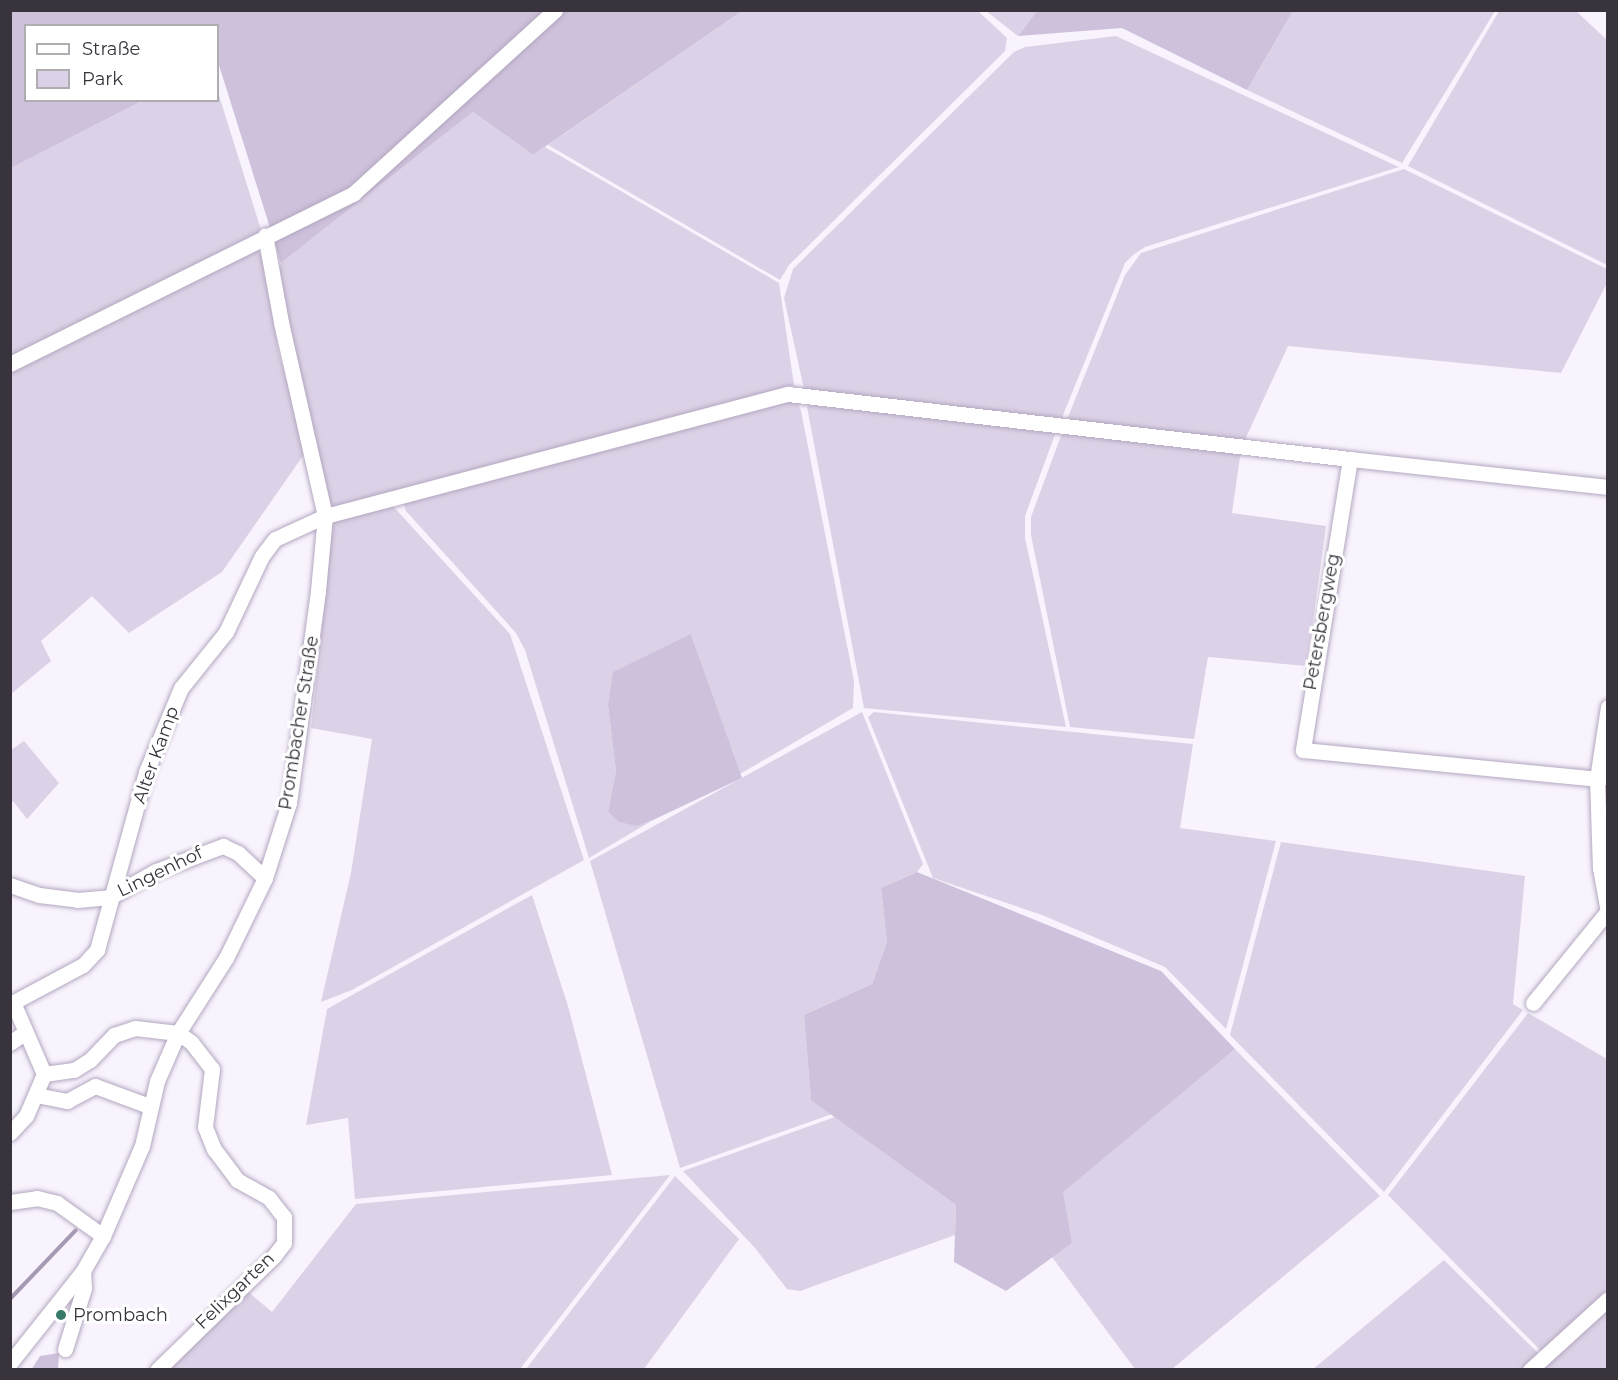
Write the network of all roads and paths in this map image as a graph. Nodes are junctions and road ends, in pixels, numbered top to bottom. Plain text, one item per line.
1 (555, 10) edge
2 (265, 235) junction
3 (10, 364) edge
4 (1350, 459) junction
5 (1608, 487) edge
6 (325, 516) junction
7 (1608, 707) edge
8 (1602, 777) edge
9 (265, 878) junction
10 (10, 885) edge
11 (110, 897) junction
12 (1607, 912) edge
13 (12, 1003) edge
14 (1533, 1003) dead end
15 (25, 1032) junction
16 (178, 1033) junction
17 (10, 1043) edge
18 (44, 1074) junction
19 (36, 1095) junction
20 (149, 1106) junction
21 (10, 1133) edge
22 (10, 1202) edge
23 (103, 1236) junction
24 (83, 1271) junction
25 (1608, 1299) edge
26 (65, 1350) dead end
27 (10, 1363) edge
28 (157, 1370) edge
29 (1530, 1370) edge

1 - 2 street
2 - 3 street
2 - 6 street, Prombacher Straße
4 - 5 street
4 - 6 street, Alter Kamp
4 - 8 street, Petersbergweg
6 - 9 street, Prombacher Straße
6 - 11 street, Alter Kamp
7 - 8 street
8 - 12 street
9 - 11 street, Lingenhof
9 - 16 street, Prombacher Straße
10 - 11 street, Lingenhof
11 - 13 street, Alter Kamp
12 - 14 street
13 - 15 street
15 - 17 street
15 - 18 street
16 - 18 street
16 - 20 street, Prombacher Straße
16 - 28 street, Felixgarten
18 - 19 street
19 - 20 street
19 - 21 street
20 - 23 street, Prombacher Straße
22 - 23 street
23 - 24 street, Prombacher Straße
24 - 26 street
24 - 27 street, Prombacher Straße
25 - 29 street

